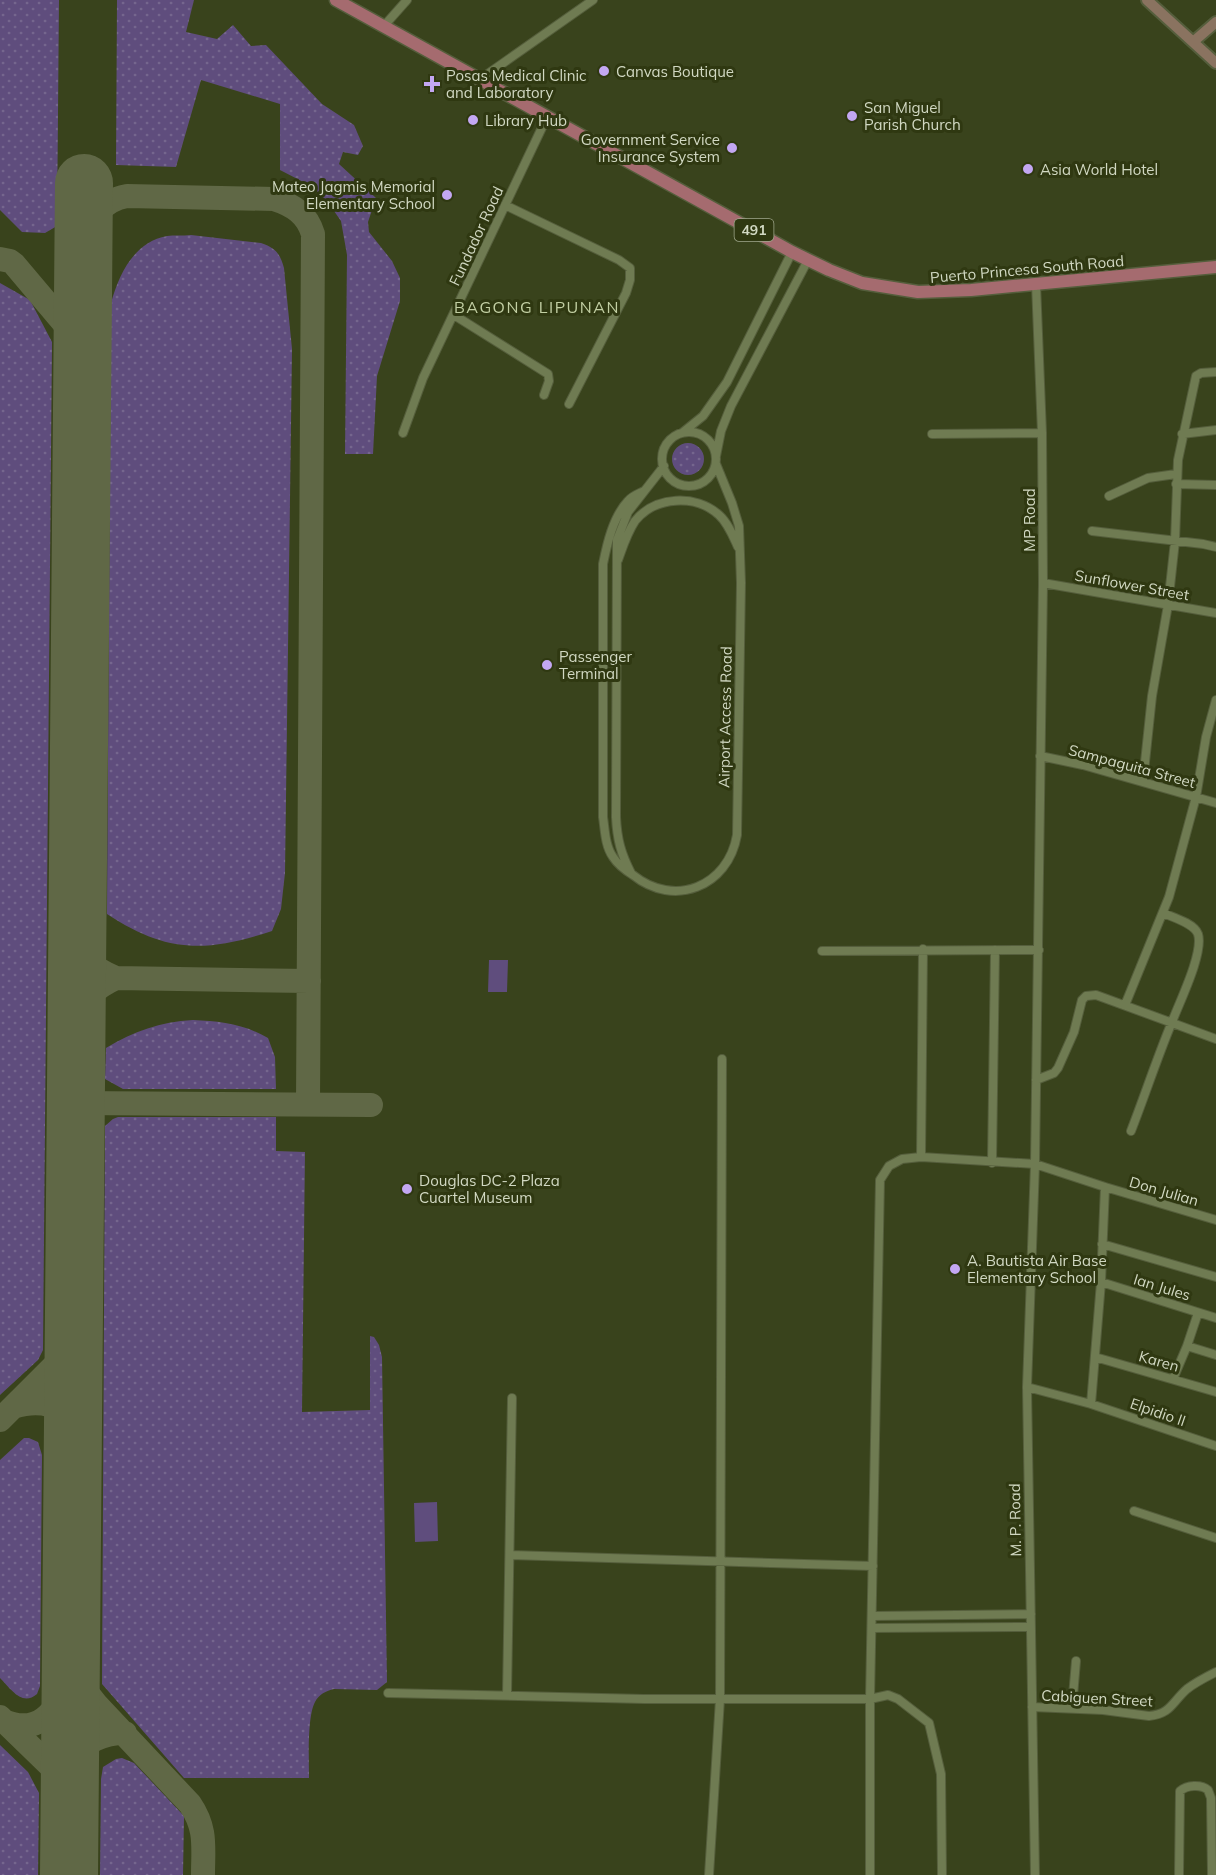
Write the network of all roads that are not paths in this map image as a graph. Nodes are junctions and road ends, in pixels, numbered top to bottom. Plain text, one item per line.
1 (407, 0) edge
2 (593, 0) edge
3 (1147, 0) edge
4 (341, 1) edge
5 (1216, 22) edge
6 (383, 27) junction
7 (1193, 42) junction
8 (1216, 63) edge
9 (479, 80) junction
10 (547, 117) junction
11 (505, 205) junction
12 (792, 252) junction
13 (808, 260) junction
14 (1216, 267) edge
15 (1036, 284) junction
16 (454, 315) junction
17 (1216, 372) edge
18 (544, 395) dead end
19 (569, 404) dead end
20 (1216, 430) edge
21 (403, 433) dead end
22 (682, 433) junction
23 (1042, 433) junction
24 (932, 434) dead end
25 (1182, 434) junction
26 (716, 460) junction
27 (664, 466) junction
28 (1176, 474) junction
29 (1176, 484) junction
30 (1216, 485) edge
31 (644, 491) junction
32 (1109, 496) dead end
33 (1092, 531) dead end
34 (1175, 542) junction
35 (1216, 548) edge
36 (741, 552) junction
37 (617, 561) junction
38 (1043, 583) junction
39 (1168, 605) junction
40 (1216, 613) edge
41 (1216, 700) edge
42 (1040, 756) junction
43 (1143, 781) junction
44 (1196, 797) junction
45 (1216, 803) edge
46 (631, 874) junction
47 (1163, 913) junction
48 (923, 949) junction
49 (995, 950) junction
50 (1039, 950) junction
51 (822, 951) dead end
52 (1125, 1005) junction
53 (1172, 1022) junction
54 (1216, 1040) edge
55 (722, 1059) dead end
56 (1036, 1080) junction
57 (1131, 1131) dead end
58 (921, 1157) junction
59 (992, 1163) junction
60 (1035, 1164) junction
61 (1105, 1187) junction
62 (1216, 1220) edge
63 (1102, 1244) junction
64 (1216, 1276) edge
65 (1101, 1282) junction
66 (1198, 1313) junction
67 (1216, 1318) edge
68 (1187, 1346) junction
69 (1216, 1355) edge
70 (1095, 1357) junction
71 (1173, 1379) junction
72 (1027, 1386) junction
73 (1216, 1392) edge
74 (512, 1398) dead end
75 (1091, 1404) junction
76 (1216, 1446) edge
77 (1134, 1511) dead end
78 (1216, 1538) edge
79 (510, 1555) junction
80 (721, 1561) junction
81 (873, 1566) junction
82 (1031, 1614) junction
83 (873, 1616) junction
84 (872, 1628) junction
85 (1030, 1628) junction
86 (1076, 1661) dead end
87 (1216, 1671) edge
88 (388, 1693) dead end
89 (507, 1695) junction
90 (720, 1699) junction
91 (870, 1699) junction
92 (1032, 1707) junction
93 (1072, 1708) junction
94 (709, 1875) edge
95 (870, 1875) edge
96 (942, 1875) edge
97 (1035, 1875) edge
98 (1179, 1875) edge
99 (1212, 1875) edge

1 - 6 street
2 - 9 street
3 - 7 main road
4 - 6 main road, Puerto Princesa South Road / 491
5 - 7 main road
6 - 9 main road, Puerto Princesa South Road / 491
7 - 8 main road
9 - 10 main road, Puerto Princesa South Road / 491
10 - 11 street, Fundador Road
10 - 12 main road, Puerto Princesa South Road / 491
11 - 16 street, Fundador Road
11 - 19 street
12 - 13 main road, Puerto Princesa South Road / 491
12 - 22 street
13 - 15 main road, Puerto Princesa South Road / 491
13 - 26 street
14 - 15 main road, Puerto Princesa South Road / 491
15 - 23 street, MP Road
16 - 18 street
16 - 21 street, Fundador Road
17 - 25 street
20 - 25 street
22 - 26 street
22 - 27 street
23 - 24 street
23 - 38 street, MP Road
25 - 28 street
26 - 27 street
26 - 36 street, Airport Access Road
27 - 31 street, Airport Access Road
28 - 29 street
28 - 32 street
29 - 30 street
29 - 34 street
31 - 37 street, Airport Access Road
31 - 46 street, Airport Access Road
33 - 34 street
34 - 35 street
34 - 39 street
36 - 37 street
36 - 46 street, Airport Access Road
37 - 46 street, Airport Access Road
38 - 39 street, Sunflower Street
38 - 42 street, MP Road
39 - 40 street, Sunflower Street
39 - 43 street
41 - 44 street
42 - 43 street, Sampaguita Street
42 - 50 street, MP Road
43 - 44 street, Sampaguita Street
44 - 45 street, Sampaguita Street
44 - 47 street
47 - 52 street
47 - 53 street
48 - 49 street
48 - 51 street
48 - 58 street
49 - 50 street
49 - 59 street
50 - 56 street, M. P. Road
52 - 53 street
52 - 56 street
53 - 54 street
53 - 57 street
55 - 80 street
56 - 60 street, M. P. Road
58 - 59 street, Don Julian
58 - 81 street, Don Julian
59 - 60 street, Don Julian
60 - 61 street, Don Julian
60 - 72 street, M. P. Road
61 - 62 street, Don Julian
61 - 63 street
63 - 64 street
63 - 65 street
65 - 66 street, Ian Jules
65 - 70 street
66 - 67 street, Ian Jules
66 - 68 street
68 - 69 street
68 - 71 street
70 - 71 street, Karen
70 - 75 street
71 - 73 street, Karen
72 - 75 street, Elpidio II
72 - 82 street, M. P. Road
74 - 79 street
75 - 76 street, Elpidio II
77 - 78 street
79 - 80 street
79 - 89 street
80 - 81 street
80 - 90 street
81 - 83 street, Don Julian
82 - 83 street
82 - 85 street, M. P. Road
83 - 84 street, Don Julian
84 - 85 street
84 - 91 street, Don Julian
85 - 92 street, M. P. Road
86 - 93 street
87 - 93 street, Cabiguen Street
88 - 89 street
89 - 90 street
90 - 91 street
90 - 94 street
91 - 95 street, Don Julian
91 - 96 street
92 - 93 street, Cabiguen Street
92 - 97 street, M. P. Road
98 - 99 street

